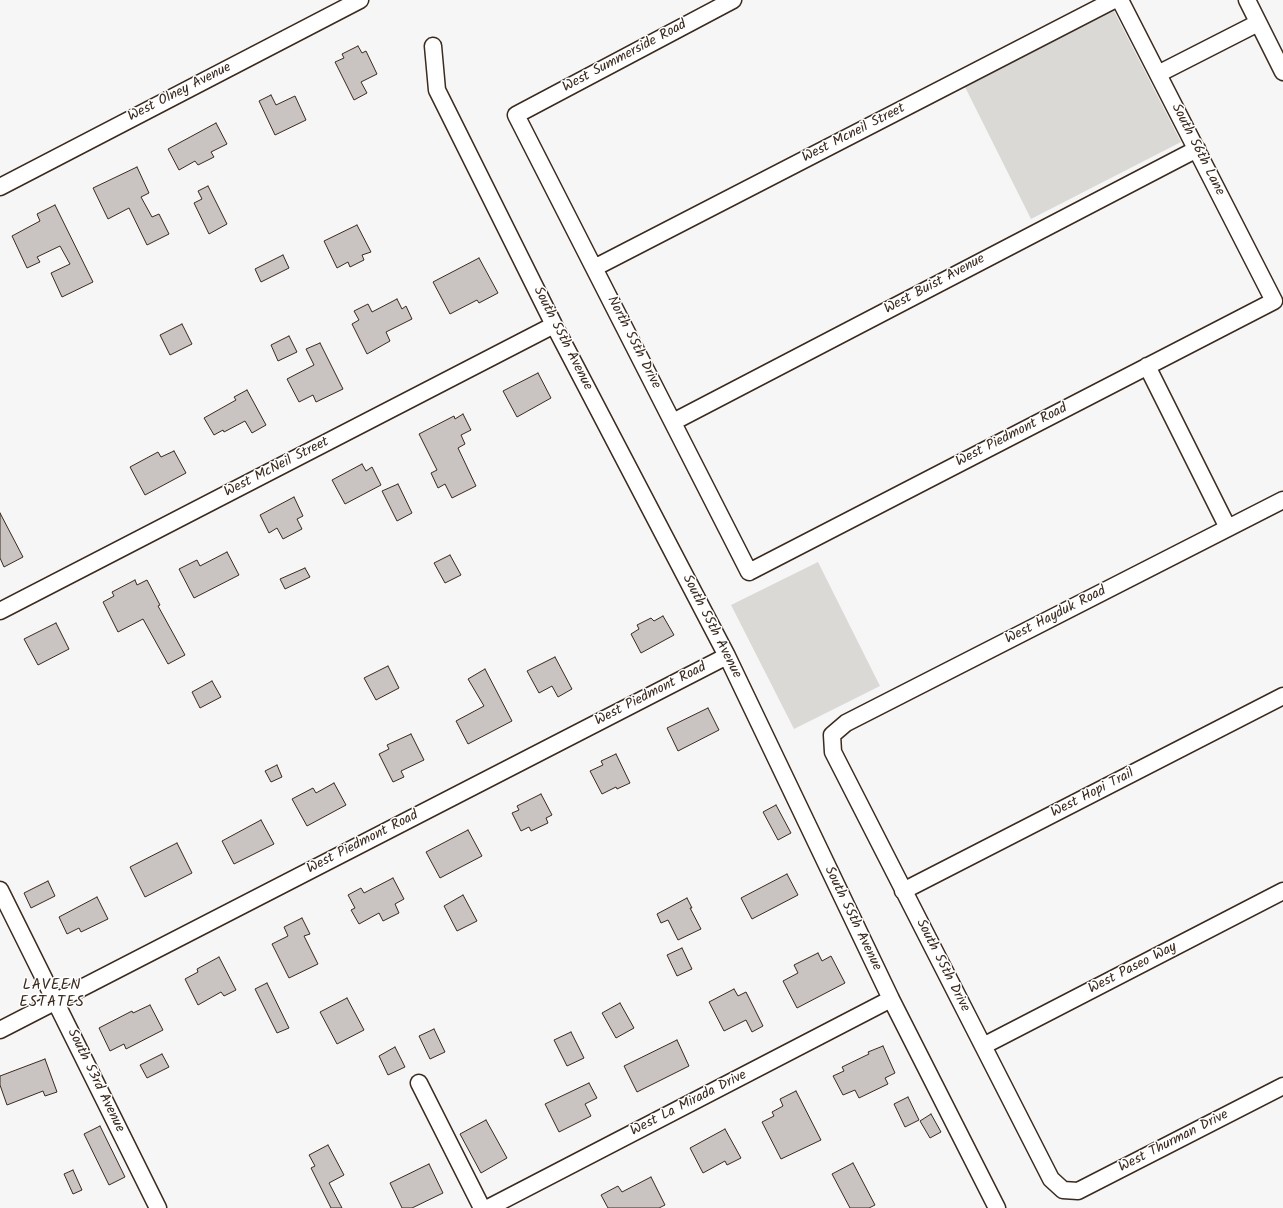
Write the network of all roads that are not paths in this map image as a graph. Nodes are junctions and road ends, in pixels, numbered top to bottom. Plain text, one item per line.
1 (360, 0) edge
2 (733, 0) edge
3 (1114, 0) edge
4 (1120, 0) edge
5 (1247, 0) edge
6 (1258, 23) junction
7 (432, 46) dead end
8 (1283, 72) edge
9 (1158, 74) junction
10 (516, 114) joint
11 (1197, 148) junction
12 (0, 186) edge
13 (594, 268) junction
14 (1274, 301) joint
15 (554, 325) junction
16 (1147, 366) junction
17 (673, 422) junction
18 (1283, 500) edge
19 (1228, 528) junction
20 (749, 572) joint
21 (0, 612) edge
22 (727, 656) junction
23 (1283, 696) edge
24 (832, 735) joint
25 (0, 890) edge
26 (903, 891) junction
27 (1283, 891) edge
28 (891, 999) junction
29 (56, 1001) junction
30 (0, 1030) edge
31 (983, 1046) junction
32 (419, 1083) dead end
33 (1283, 1086) edge
34 (1063, 1190) joint
35 (490, 1207) edge
36 (158, 1208) edge
37 (997, 1208) edge

1 - 12 street, West Olney Avenue
2 - 10 street, West Summerside Road
3 - 13 street, West Mcneil Street
4 - 9 street, South 56th Lane
5 - 6 street
6 - 8 street
6 - 9 street
7 - 15 street, South 55th Avenue
9 - 11 street, South 56th Lane
10 - 13 street, North 55th Drive
11 - 14 street, South 56th Lane
11 - 17 street, West Buist Avenue
13 - 17 street, North 55th Drive
14 - 16 street, West Piedmont Road
15 - 21 street, West McNeil Street
15 - 22 street, South 55th Avenue
16 - 19 street
16 - 20 street, West Piedmont Road
17 - 20 street, North 55th Drive
18 - 19 street, West Hayduk Road
19 - 24 street, West Hayduk Road
22 - 28 street, South 55th Avenue
22 - 29 street, West Piedmont Road
23 - 26 street, West Hopi Trail
24 - 26 street, South 55th Drive
25 - 29 street, South 53rd Avenue
26 - 31 street, South 55th Drive
27 - 31 street, West Paseo Way
28 - 35 street, West La Mirada Drive
28 - 37 street, South 55th Avenue
29 - 30 street, West Piedmont Road
29 - 36 street, South 53rd Avenue
31 - 34 street, South 55th Drive
32 - 35 street
33 - 34 street, West Thurman Drive

